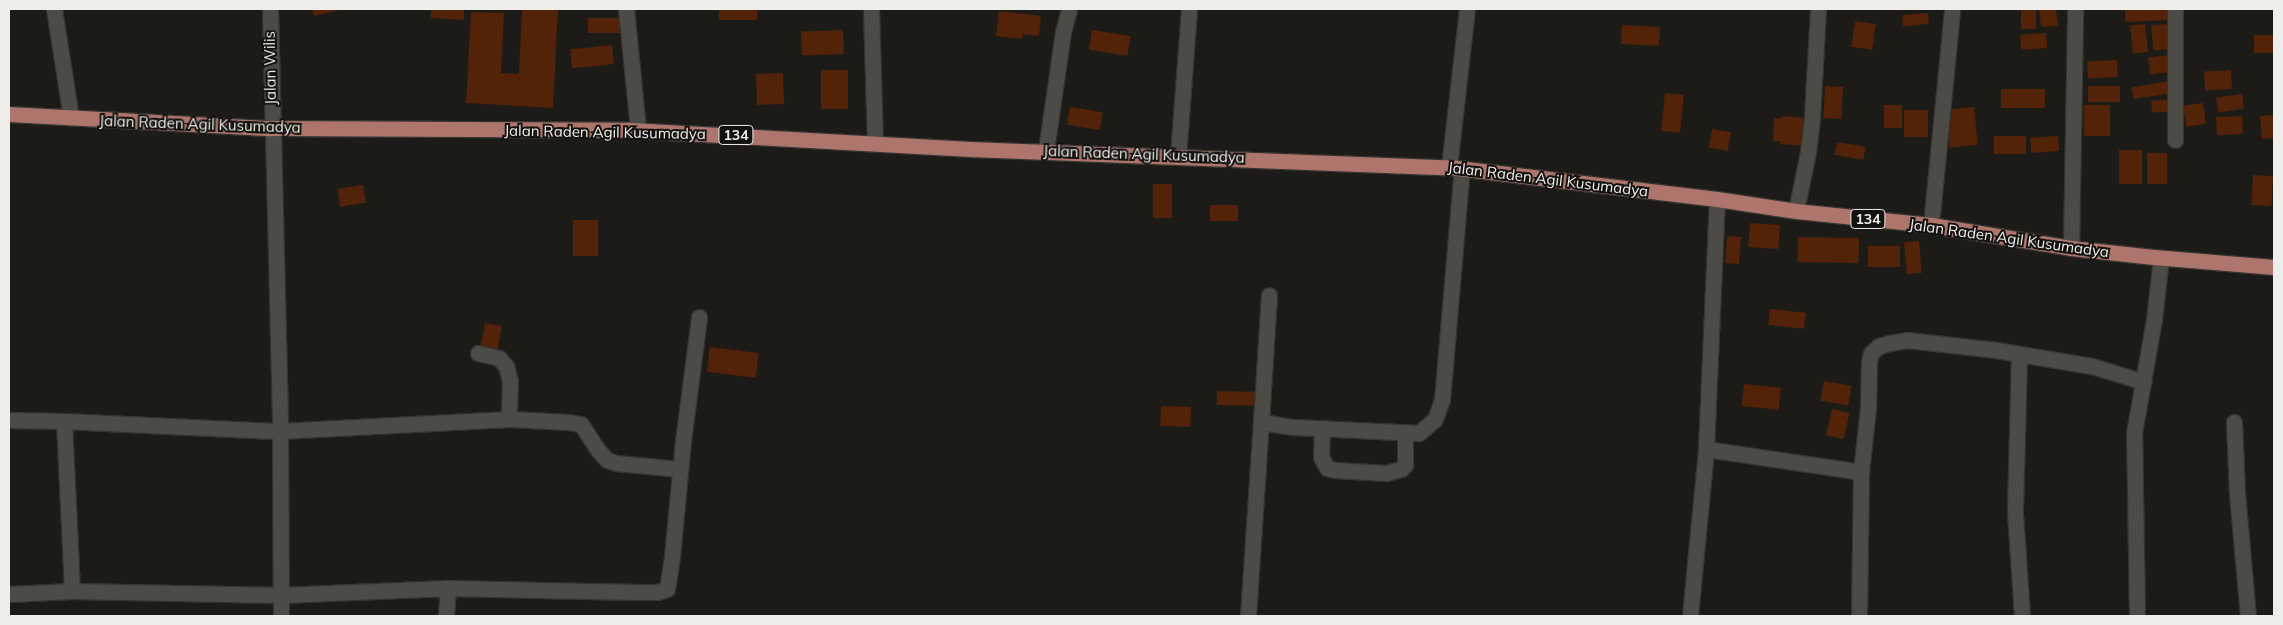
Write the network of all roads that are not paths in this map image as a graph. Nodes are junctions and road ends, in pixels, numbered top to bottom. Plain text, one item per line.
1 (54, 9) edge
2 (270, 9) edge
3 (626, 9) edge
4 (872, 9) edge
5 (1069, 9) edge
6 (1189, 9) edge
7 (1467, 9) edge
8 (1818, 9) edge
9 (1952, 9) edge
10 (2075, 9) edge
11 (2175, 9) edge
12 (9, 114) edge
13 (71, 118) junction
14 (271, 128) junction
15 (638, 130) junction
16 (2175, 140) dead end
17 (875, 142) junction
18 (1046, 150) junction
19 (1178, 156) junction
20 (1456, 168) junction
21 (1718, 199) junction
22 (1796, 211) junction
23 (1931, 225) junction
24 (2071, 248) junction
25 (2161, 258) junction
26 (2274, 267) edge
27 (1269, 295) dead end
28 (699, 317) dead end
29 (478, 353) dead end
30 (2019, 356) junction
31 (2144, 382) junction
32 (509, 419) junction
33 (9, 420) edge
34 (64, 421) junction
35 (1261, 422) junction
36 (2234, 422) dead end
37 (1322, 428) junction
38 (280, 432) junction
39 (1405, 432) junction
40 (1706, 449) junction
41 (680, 469) junction
42 (1861, 472) junction
43 (448, 588) junction
44 (72, 591) junction
45 (9, 594) edge
46 (281, 595) junction
47 (280, 616) edge
48 (446, 616) edge
49 (1248, 616) edge
50 (1690, 616) edge
51 (1858, 616) edge
52 (2022, 616) edge
53 (2137, 616) edge
54 (2248, 616) edge

1 - 13 street
2 - 14 street, Jalan Wilis
3 - 15 street
4 - 17 street
5 - 18 street
6 - 19 street
7 - 20 street
8 - 22 street
9 - 23 street
10 - 24 street
11 - 16 street
12 - 13 main road, Jalan Raden Agil Kusumadya / 134
13 - 14 main road, Jalan Raden Agil Kusumadya / 134
14 - 15 main road, Jalan Raden Agil Kusumadya / 134
14 - 38 street, Jalan Wilis
15 - 17 main road, Jalan Raden Agil Kusumadya / 134
17 - 18 main road, Jalan Raden Agil Kusumadya / 134
18 - 19 main road, Jalan Raden Agil Kusumadya / 134
19 - 20 main road, Jalan Raden Agil Kusumadya / 134
20 - 21 main road, Jalan Raden Agil Kusumadya / 134
20 - 39 street
21 - 22 main road, Jalan Raden Agil Kusumadya / 134
21 - 40 street
22 - 23 main road, Jalan Raden Agil Kusumadya / 134
23 - 24 main road, Jalan Raden Agil Kusumadya / 134
24 - 25 main road, Jalan Raden Agil Kusumadya / 134
25 - 26 main road, Jalan Raden Agil Kusumadya / 134
25 - 31 street
27 - 35 street
28 - 41 street
29 - 32 street
30 - 31 street
30 - 42 street
30 - 52 street
31 - 53 street
32 - 38 street
32 - 41 street
33 - 34 street
34 - 38 street
34 - 44 street
35 - 37 street
35 - 49 street
36 - 54 street
37 - 39 street
37 - 39 street
38 - 46 street, Jalan Wilis
40 - 42 street
40 - 50 street
41 - 43 street
42 - 51 street
43 - 46 street
43 - 48 street
44 - 45 street
44 - 46 street
46 - 47 street, Jalan Wilis

